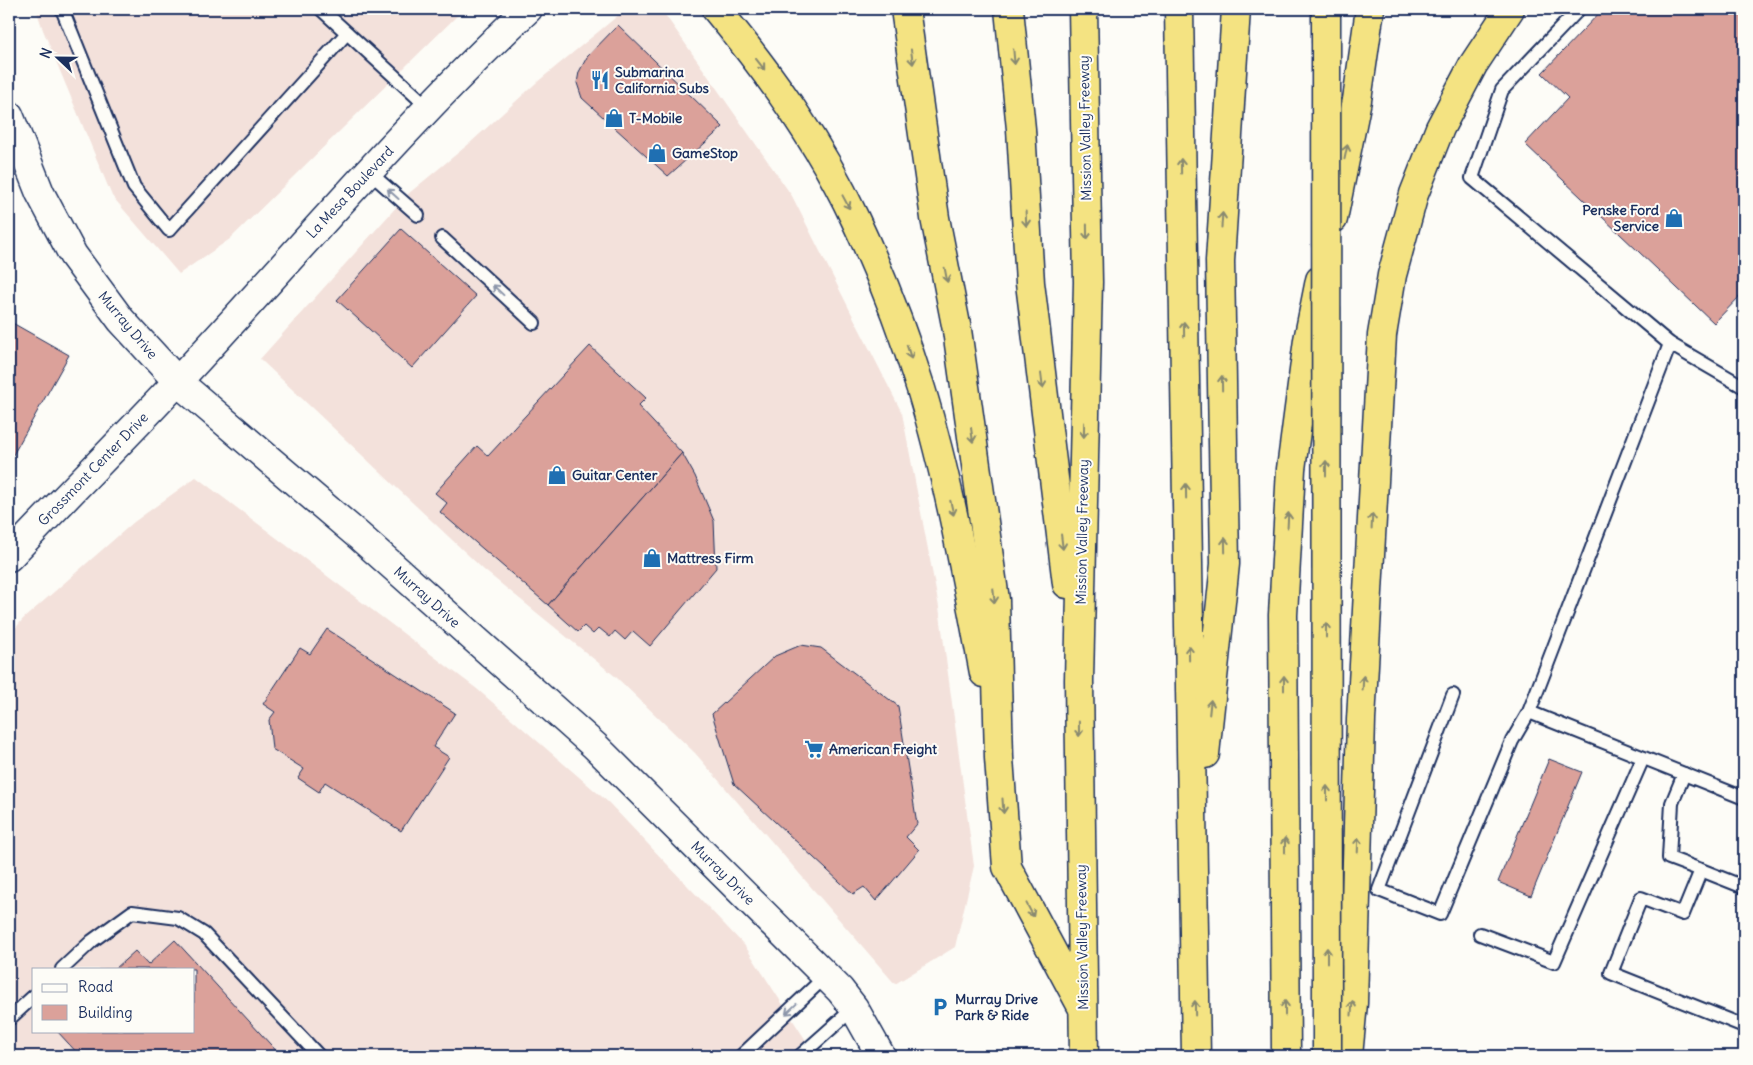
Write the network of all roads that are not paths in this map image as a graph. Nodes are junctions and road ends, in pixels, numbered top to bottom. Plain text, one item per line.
1 (62, 9) edge
2 (321, 9) edge
3 (528, 9) edge
4 (905, 9) edge
5 (1009, 9) edge
6 (1083, 9) edge
7 (1179, 9) edge
8 (1236, 9) edge
9 (1326, 9) edge
10 (1370, 9) edge
11 (1510, 9) edge
12 (1579, 9) edge
13 (723, 17) edge
14 (347, 33) junction
15 (428, 107) junction
16 (9, 115) edge
17 (369, 172) junction
18 (418, 215) dead end
19 (442, 238) dead end
20 (534, 323) dead end
21 (1670, 344) junction
22 (178, 382) junction
23 (1744, 388) edge
24 (9, 557) edge
25 (1079, 680) junction
26 (1453, 695) dead end
27 (1529, 712) junction
28 (1000, 758) junction
29 (1643, 758) junction
30 (1684, 774) junction
31 (1744, 798) edge
32 (1701, 870) junction
33 (1192, 877) junction
34 (1744, 886) edge
35 (1480, 934) dead end
36 (63, 968) edge
37 (827, 975) junction
38 (32, 998) edge
39 (854, 1008) junction
40 (1083, 1008) junction
41 (9, 1019) edge
42 (1744, 1026) edge
43 (319, 1056) edge
44 (741, 1056) edge
45 (800, 1056) edge
46 (881, 1056) edge
47 (1084, 1056) edge
48 (1196, 1056) edge
49 (1286, 1056) edge
50 (1327, 1056) edge
51 (1348, 1056) edge

1 - 14 lane
2 - 14 lane
3 - 15 main road, La Mesa Boulevard
4 -> 28 highway
5 -> 25 highway
6 -> 25 highway, Mission Valley Freeway
33 -> 7 highway
33 -> 8 highway
50 -> 9 highway, bridge
49 -> 10 highway
51 -> 11 highway
12 - 21 lane
13 -> 28 highway
14 - 15 lane
15 - 17 main road, La Mesa Boulevard
16 - 22 main road, Murray Drive
18 -> 17 lane
17 - 22 main road, La Mesa Boulevard
20 -> 19 lane
21 - 23 lane
21 - 27 lane
22 - 24 main road, Grossmont Center Drive
22 - 37 main road, Murray Drive
25 -> 40 highway, Mission Valley Freeway
26 - 27 lane
27 - 29 lane
28 -> 40 highway
29 - 30 lane
29 - 35 lane
30 - 31 lane
30 - 32 lane
32 - 34 lane
32 - 42 lane
48 -> 33 highway
36 - 43 lane
37 - 39 main road, Murray Drive
37 -> 44 lane
38 - 41 lane
39 - 45 lane
39 - 46 main road, Murray Drive
40 - 47 highway, Mission Valley Freeway

